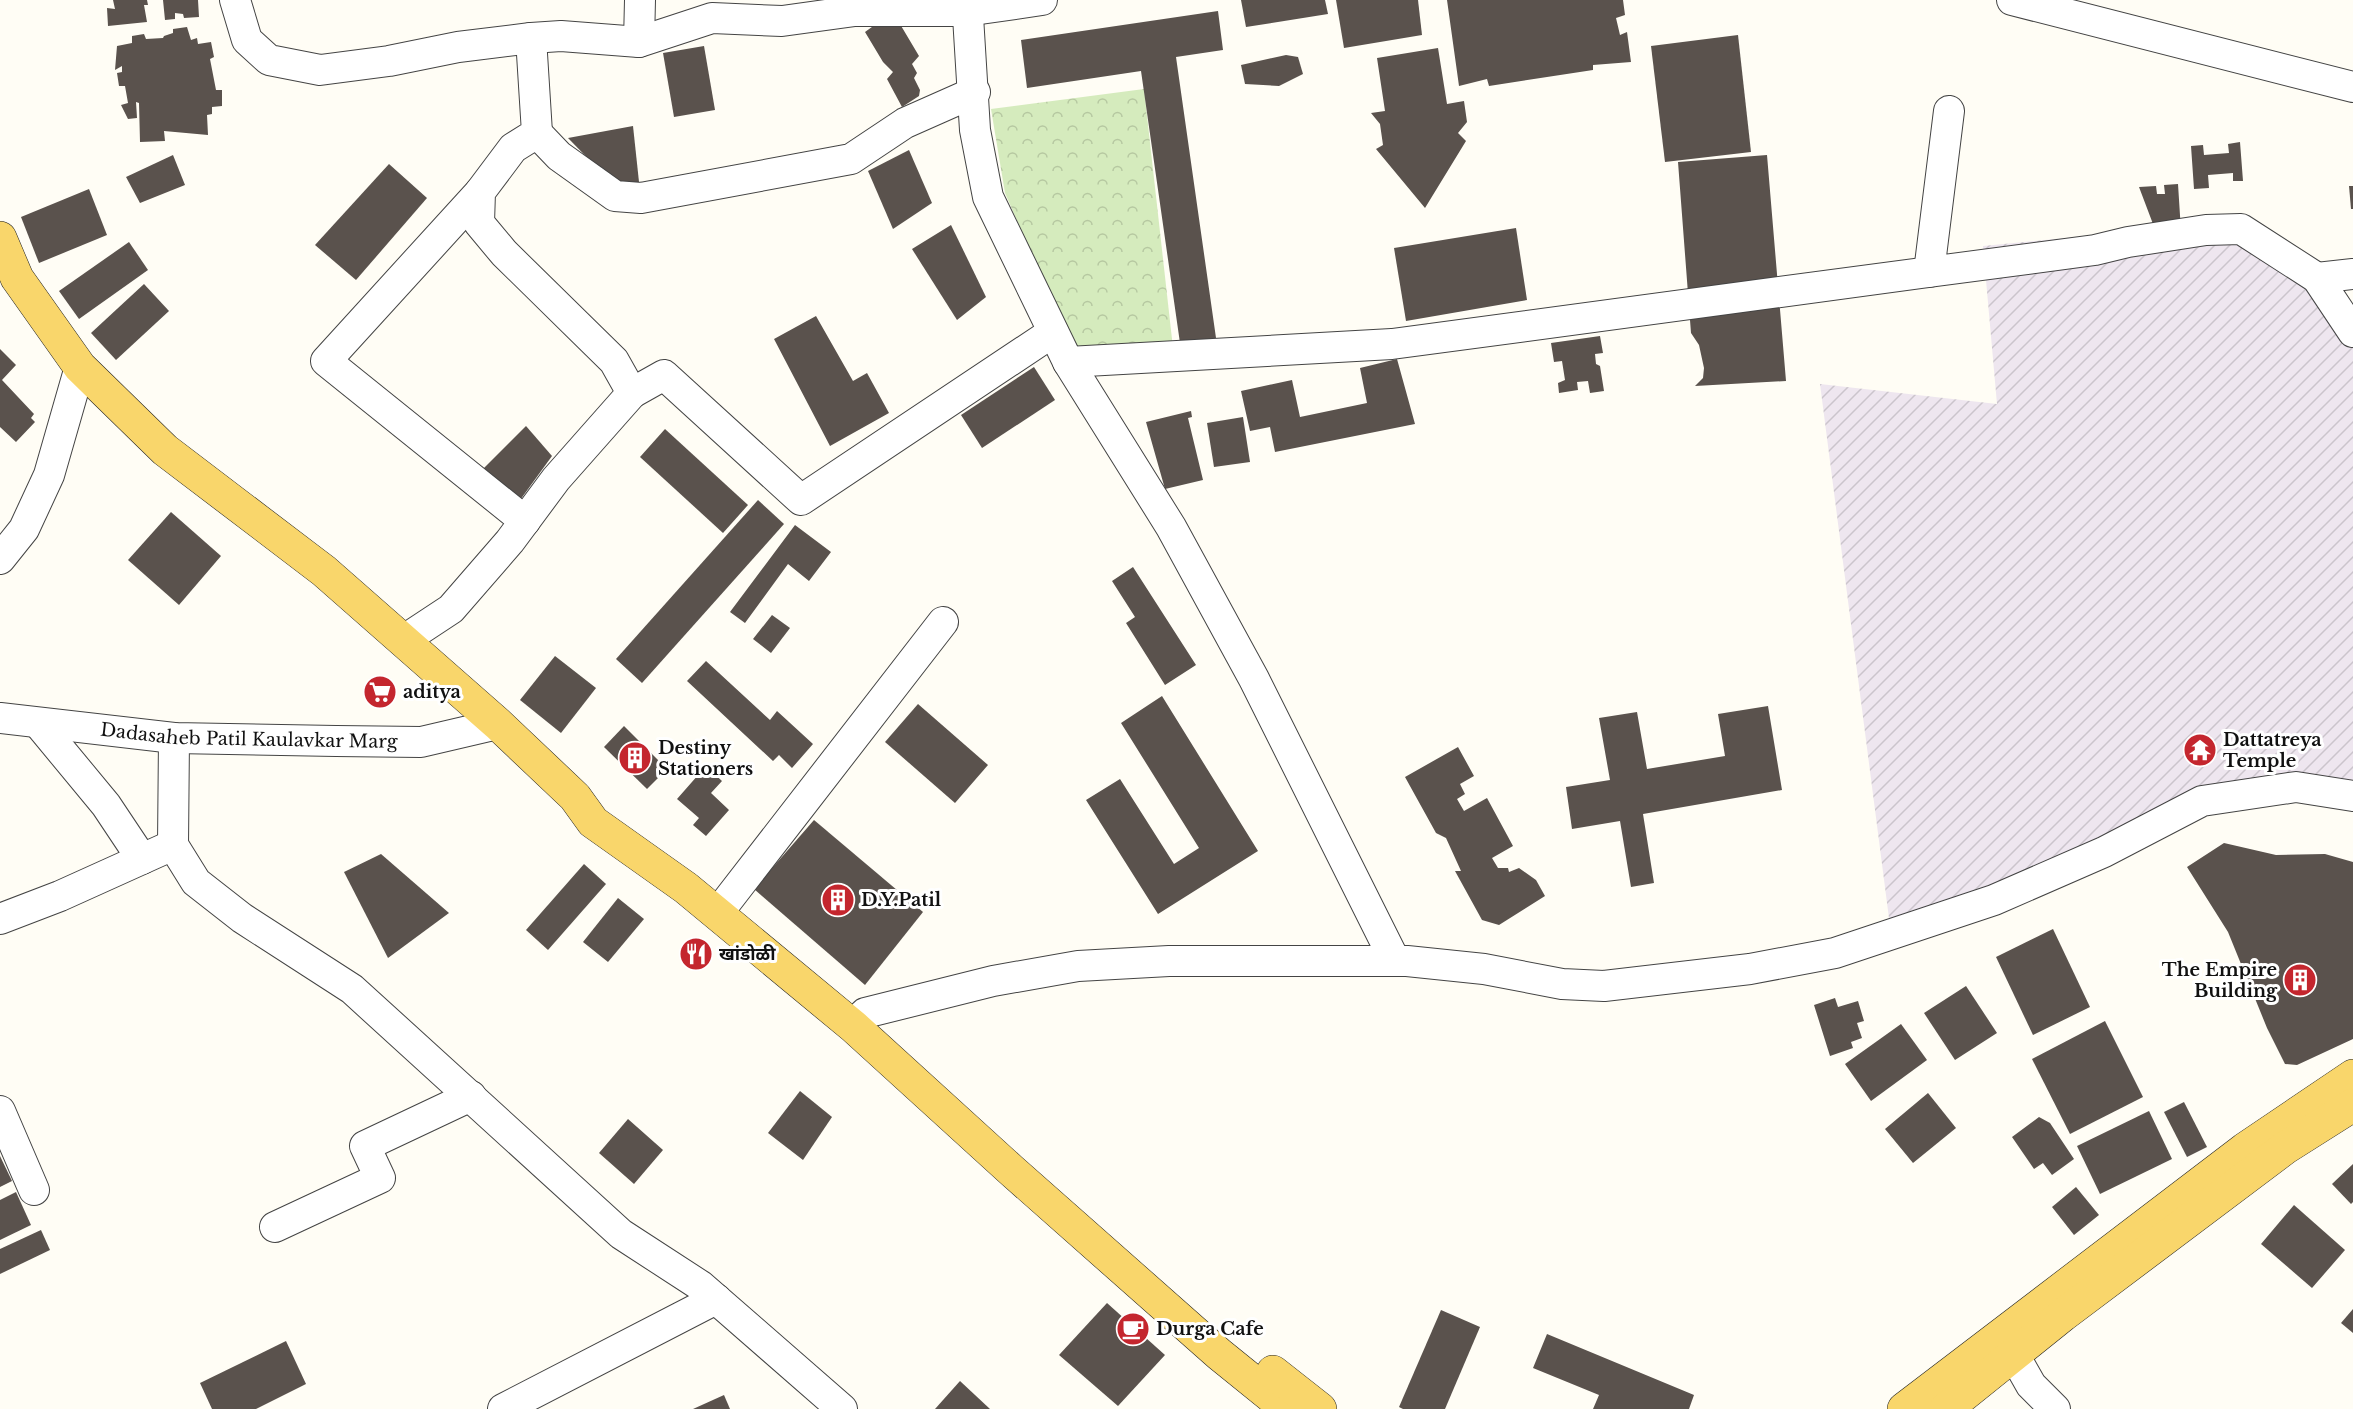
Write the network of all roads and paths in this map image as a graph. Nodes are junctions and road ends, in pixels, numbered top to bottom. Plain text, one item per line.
1 (235, 0) edge
2 (640, 0) edge
3 (1042, 0) edge
4 (2012, 0) edge
5 (966, 5) edge
6 (531, 38) junction
7 (639, 42) junction
8 (2353, 87) edge
9 (975, 92) junction
10 (1949, 111) dead end
11 (537, 133) junction
12 (480, 192) junction
13 (0, 238) edge
14 (1929, 272) junction
15 (0, 273) edge
16 (2353, 274) edge
17 (2317, 278) junction
18 (51, 329) junction
19 (1053, 332) junction
20 (2353, 332) edge
21 (1068, 362) junction
22 (80, 367) junction
23 (632, 393) junction
24 (525, 521) junction
25 (3, 550) edge
26 (943, 622) dead end
27 (404, 640) junction
28 (0, 718) edge
29 (39, 724) junction
30 (498, 724) junction
31 (174, 738) junction
32 (2353, 796) edge
33 (576, 797) junction
34 (173, 845) junction
35 (142, 859) junction
36 (727, 901) junction
37 (0, 919) edge
38 (1395, 961) junction
39 (860, 1020) junction
40 (2353, 1076) edge
41 (471, 1096) junction
42 (2352, 1108) edge
43 (0, 1111) edge
44 (34, 1190) dead end
45 (275, 1227) dead end
46 (716, 1299) junction
47 (2014, 1355) junction
48 (503, 1409) edge
49 (842, 1409) edge
50 (1287, 1409) edge
51 (1320, 1409) edge
52 (1904, 1409) edge
53 (1946, 1409) edge
54 (2055, 1409) edge

1 - 6 street
2 - 7 street
3 - 5 street
4 - 8 street
5 - 7 street
5 - 9 street
6 - 7 street
6 - 11 street
9 - 11 street
9 - 19 street
10 - 14 street
11 - 12 street
12 - 23 street
12 - 24 street
13 - 18 main road
14 - 17 street
14 - 21 street
15 - 18 street
16 - 17 street
17 - 20 street
18 - 22 main road
19 - 21 street
19 - 23 street
21 - 38 street
22 - 25 street
22 - 27 main road
23 - 24 street
24 - 27 street
26 - 36 street
27 - 30 main road
28 - 29 street, Dadasaheb Patil Kaulavkar Marg
29 - 31 street, Dadasaheb Patil Kaulavkar Marg
29 - 35 street
30 - 31 street, Dadasaheb Patil Kaulavkar Marg
30 - 33 main road
31 - 34 street
32 - 38 street
33 - 36 main road
33 - 39 main road
34 - 35 street
34 - 41 street
35 - 37 street
36 - 39 main road
38 - 39 street
39 - 50 main road
39 - 51 main road
40 - 52 main road
41 - 45 street
41 - 46 street
42 - 47 main road
43 - 44 street
46 - 48 street
46 - 49 street
47 - 53 main road
47 - 54 street

